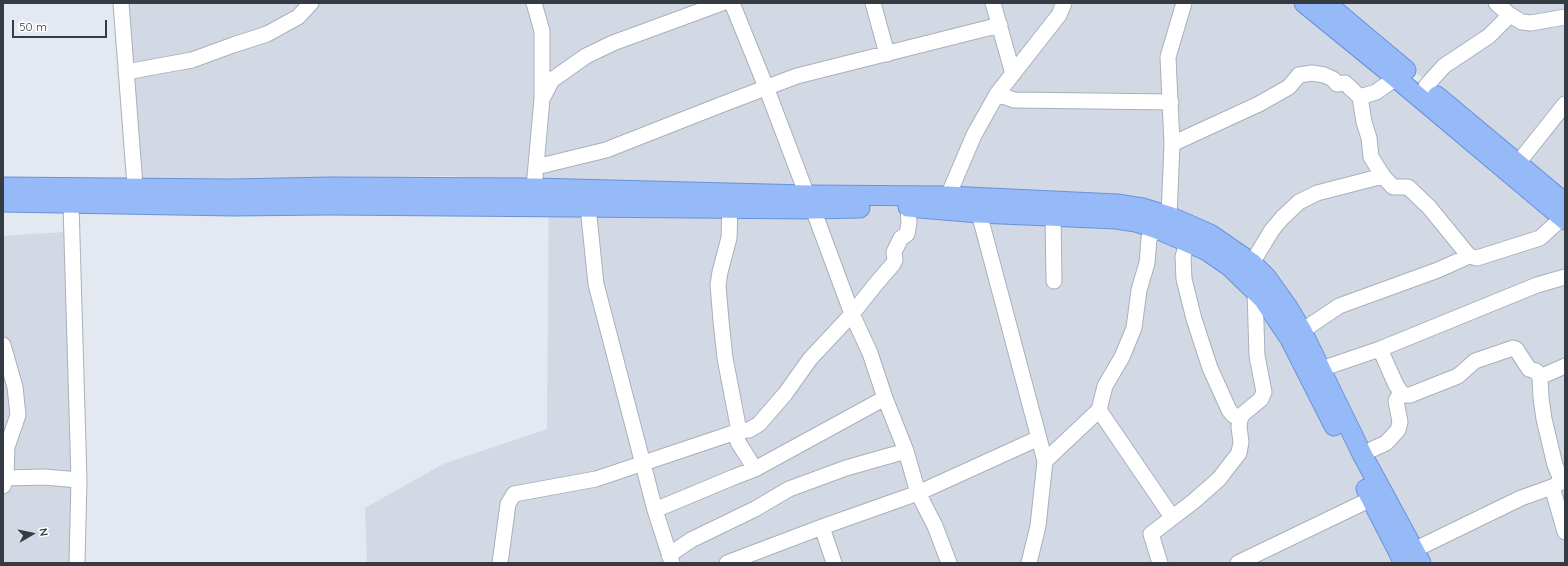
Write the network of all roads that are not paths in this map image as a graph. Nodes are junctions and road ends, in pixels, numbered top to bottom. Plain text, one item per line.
1 (121, 3) edge
2 (311, 3) edge
3 (534, 3) edge
4 (722, 3) edge
5 (732, 3) edge
6 (874, 3) edge
7 (993, 3) edge
8 (1064, 3) edge
9 (1184, 3) edge
10 (1304, 3) edge
11 (1326, 3) edge
12 (1496, 3) edge
13 (1510, 15) junction
14 (1565, 17) edge
15 (1000, 25) junction
16 (887, 54) junction
17 (126, 72) junction
18 (1014, 74) junction
19 (1396, 78) junction
20 (1426, 86) junction
21 (766, 87) junction
22 (996, 94) junction
23 (1360, 97) junction
24 (542, 99) junction
25 (1171, 102) junction
26 (1565, 104) edge
27 (1172, 144) junction
28 (1518, 164) junction
29 (536, 167) junction
30 (1383, 176) junction
31 (3, 187) edge
32 (534, 188) junction
33 (135, 196) junction
34 (948, 196) junction
35 (3, 202) edge
36 (810, 202) junction
37 (71, 204) junction
38 (588, 207) junction
39 (730, 207) junction
40 (908, 207) junction
41 (979, 213) junction
42 (1564, 213) edge
43 (1053, 216) junction
44 (1163, 222) junction
45 (1187, 242) junction
46 (1469, 256) junction
47 (1252, 263) junction
48 (1565, 277) edge
49 (1054, 281) dead end
50 (1255, 291) junction
51 (852, 314) junction
52 (1302, 330) junction
53 (3, 344) edge
54 (1380, 349) junction
55 (1565, 366) edge
56 (1321, 369) junction
57 (1540, 377) junction
58 (9, 388) edge
59 (1404, 395) junction
60 (885, 398) junction
61 (1099, 410) junction
62 (1240, 419) junction
63 (739, 431) junction
64 (1039, 438) junction
65 (906, 451) junction
66 (1362, 454) junction
67 (1045, 460) junction
68 (643, 462) junction
69 (755, 469) junction
70 (79, 480) junction
71 (5, 482) edge
72 (1560, 483) edge
73 (918, 493) junction
74 (1371, 499) junction
75 (655, 510) junction
76 (1172, 517) junction
77 (822, 526) junction
78 (1565, 532) edge
79 (759, 558) edge
80 (670, 559) edge
81 (1413, 559) edge
82 (1240, 562) edge
83 (77, 563) edge
84 (500, 563) edge
85 (727, 563) edge
86 (834, 563) edge
87 (949, 563) edge
88 (1029, 563) edge
89 (1160, 563) edge

1 - 17 street
2 - 17 street
3 - 24 street
4 - 24 street
5 - 21 street
6 - 16 street
7 - 15 street
8 - 18 street
9 - 25 street
10 - 19 main road
11 - 20 main road
12 - 13 street
13 - 14 street
13 - 20 street
15 - 16 street
15 - 18 street
16 - 21 street
17 - 33 street
18 - 22 street
19 - 23 street
19 - 42 main road
20 - 28 main road
21 - 29 street
21 - 36 street
22 - 25 street
22 - 34 street
23 - 27 street
23 - 30 street
24 - 29 street
25 - 27 street
26 - 28 street
27 - 44 street
28 - 42 main road
29 - 32 street
30 - 46 street
30 - 47 street
31 - 33 main road
32 - 33 main road
32 - 36 main road
33 - 37 main road
33 - 38 main road
34 - 36 main road
34 - 44 main road
35 - 37 main road
36 - 39 main road
36 - 40 main road
36 - 51 street
37 - 70 street
38 - 39 main road
38 - 68 street
39 - 63 street
40 - 41 main road
40 - 51 street
41 - 43 main road
41 - 64 street
42 - 46 street
43 - 44 main road
43 - 49 street
44 - 45 main road
44 - 47 main road
44 - 61 street
45 - 50 main road
45 - 62 street
46 - 52 street
47 - 52 main road
48 - 54 street
50 - 62 street
50 - 74 main road
51 - 60 street
51 - 63 street
52 - 56 main road
53 - 58 street
54 - 56 street
54 - 59 street
55 - 57 street
56 - 66 main road
57 - 59 street
57 - 72 street
58 - 71 street
59 - 66 street
60 - 65 street
60 - 69 street
61 - 67 street
61 - 76 street
62 - 76 street
63 - 68 street
63 - 69 street
64 - 67 street
64 - 73 street
65 - 73 street
65 - 80 street
66 - 81 main road
67 - 88 street
68 - 75 street
68 - 84 street
69 - 75 street
70 - 71 street
70 - 83 street
72 - 78 street
72 - 81 street
73 - 77 street
73 - 87 street
74 - 81 main road
74 - 82 street
75 - 80 street
76 - 89 street
77 - 79 street
77 - 86 street
79 - 85 street

